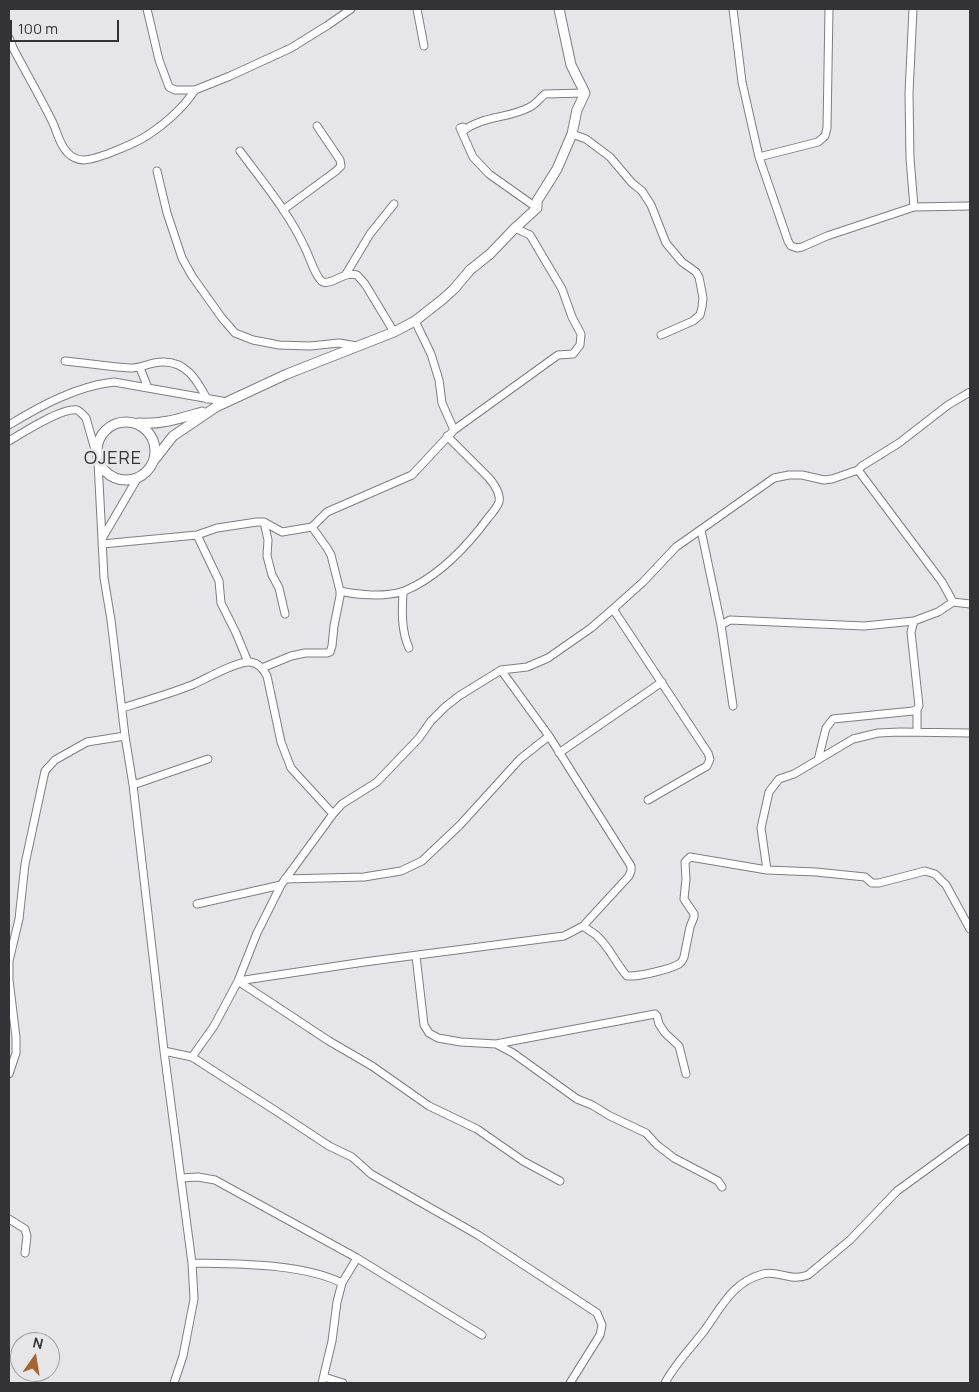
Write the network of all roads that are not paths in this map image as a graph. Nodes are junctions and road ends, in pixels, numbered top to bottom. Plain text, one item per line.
1 (147, 9) edge
2 (351, 9) edge
3 (417, 9) edge
4 (558, 9) edge
5 (734, 9) edge
6 (829, 9) edge
7 (913, 9) edge
8 (9, 38) edge
9 (424, 46) dead end
10 (11, 51) edge
11 (195, 90) junction
12 (585, 93) junction
13 (317, 126) dead end
14 (572, 134) junction
15 (240, 151) dead end
16 (759, 157) junction
17 (157, 171) dead end
18 (394, 204) dead end
19 (914, 206) junction
20 (970, 206) edge
21 (537, 208) junction
22 (283, 210) junction
23 (515, 228) junction
24 (346, 274) junction
25 (415, 321) junction
26 (394, 332) junction
27 (661, 335) dead end
28 (358, 346) junction
29 (65, 361) dead end
30 (140, 368) junction
31 (148, 388) junction
32 (970, 392) edge
33 (208, 399) junction
34 (228, 402) junction
35 (216, 407) junction
36 (134, 423) junction
37 (9, 425) edge
38 (454, 430) junction
39 (447, 436) junction
40 (9, 441) edge
41 (97, 457) junction
42 (155, 459) junction
43 (858, 470) junction
44 (137, 479) junction
45 (264, 522) junction
46 (312, 528) junction
47 (700, 530) junction
48 (197, 535) junction
49 (102, 541) junction
50 (340, 591) junction
51 (403, 592) junction
52 (953, 602) junction
53 (970, 604) edge
54 (613, 609) junction
55 (285, 614) dead end
56 (914, 621) junction
57 (721, 625) junction
58 (409, 648) dead end
59 (248, 662) junction
60 (262, 668) junction
61 (501, 670) junction
62 (662, 682) junction
63 (732, 706) dead end
64 (122, 708) junction
65 (917, 709) junction
66 (918, 732) junction
67 (970, 733) edge
68 (125, 736) junction
69 (549, 736) junction
70 (559, 753) junction
71 (208, 759) dead end
72 (818, 760) junction
73 (133, 784) junction
74 (648, 800) dead end
75 (333, 814) junction
76 (767, 870) junction
77 (283, 882) junction
78 (197, 904) dead end
79 (583, 926) junction
80 (970, 929) edge
81 (416, 956) junction
82 (238, 981) junction
83 (496, 1044) junction
84 (164, 1051) junction
85 (192, 1057) junction
86 (9, 1074) edge
87 (686, 1074) dead end
88 (970, 1138) edge
89 (181, 1178) junction
90 (560, 1181) dead end
91 (722, 1187) dead end
92 (9, 1218) edge
93 (25, 1253) dead end
94 (357, 1258) junction
95 (192, 1263) junction
96 (342, 1283) junction
97 (482, 1335) dead end
98 (323, 1380) edge
99 (174, 1383) edge
100 (343, 1383) edge
101 (570, 1383) edge
102 (665, 1383) edge

1 - 11 street
2 - 11 street
3 - 9 street
4 - 12 main road
5 - 16 street
6 - 16 street
7 - 19 street
8 - 10 street
10 - 11 street
12 - 14 main road
12 - 21 street
13 - 22 street
14 - 21 main road
14 - 27 street
15 - 22 street
16 - 19 street
17 - 28 street
18 - 24 street
19 - 20 street
21 - 23 main road
22 - 24 street
23 - 25 main road
23 - 38 street
24 - 26 street
25 - 26 main road
25 - 38 street
26 - 28 main road
28 - 34 main road
29 - 30 street
30 - 31 street
30 - 33 street
31 - 33 street
31 - 37 street
32 - 43 street
33 - 34 street
34 - 35 main road
35 - 36 main road
35 - 42 main road
36 - 41 main road
36 - 42 main road
38 - 39 street
39 - 46 street
39 - 51 street
40 - 41 street
41 - 44 main road
41 - 49 street
42 - 44 main road
43 - 47 street
43 - 52 street
44 - 49 street
45 - 46 street
45 - 48 street
45 - 55 street
46 - 50 street
47 - 54 street
47 - 57 street
48 - 49 street
48 - 59 street
49 - 64 street
50 - 51 street
50 - 60 street
51 - 58 street
52 - 53 street
52 - 56 street
54 - 61 street
54 - 62 street
56 - 57 street
56 - 65 street
57 - 63 street
59 - 60 street
59 - 64 street
60 - 75 street
61 - 69 street
61 - 75 street
62 - 70 street
62 - 74 street
64 - 68 street
65 - 66 street
65 - 72 street
66 - 67 street
66 - 72 street
68 - 73 street
68 - 86 street
69 - 70 street
69 - 77 street
70 - 79 street
71 - 73 street
72 - 76 street
73 - 84 street
75 - 77 street
76 - 79 street
76 - 80 street
77 - 78 street
77 - 82 street
79 - 81 street
81 - 82 street
81 - 83 street
82 - 85 street
82 - 90 street
83 - 87 street
83 - 91 street
84 - 85 street
84 - 89 street
85 - 101 street
88 - 102 street
89 - 94 street
89 - 95 street
92 - 93 street
94 - 96 street
94 - 97 street
95 - 96 street
95 - 99 street
96 - 98 street
98 - 100 street

